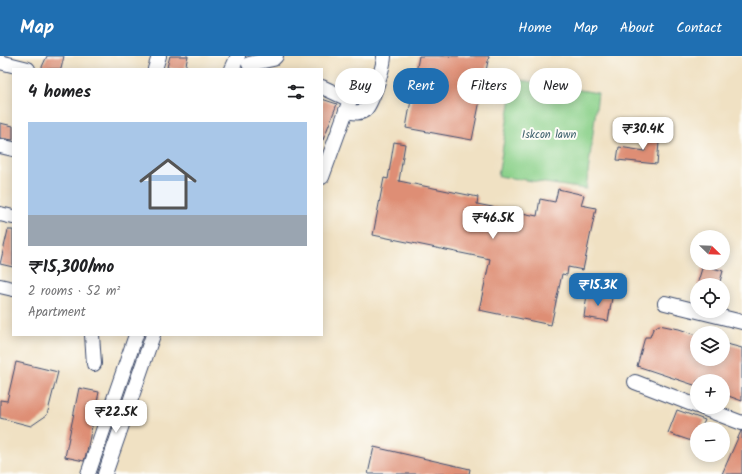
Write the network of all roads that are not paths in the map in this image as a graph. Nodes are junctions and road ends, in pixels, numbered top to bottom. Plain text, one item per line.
1 (159, 56) edge
2 (276, 56) edge
3 (384, 56) edge
4 (239, 61) edge
5 (0, 62) edge
6 (24, 68) edge
7 (155, 68) edge
8 (323, 87) edge
9 (346, 111) junction
10 (0, 146) edge
11 (12, 149) edge
12 (323, 174) edge
13 (0, 214) edge
14 (12, 217) edge
15 (0, 286) edge
16 (12, 289) edge
17 (665, 303) dead end
18 (742, 322) edge
19 (92, 336) edge
20 (136, 336) edge
21 (153, 336) edge
22 (94, 364) dead end
23 (635, 382) dead end
24 (690, 403) edge
25 (718, 414) edge
26 (742, 423) edge
27 (88, 474) edge
28 (104, 474) edge

1 - 7 street
2 - 4 street
3 - 9 street
5 - 6 street
8 - 9 street
9 - 12 street
10 - 11 street
13 - 14 street
15 - 16 street
17 - 18 street
19 - 22 street
20 - 27 street
21 - 28 street
23 - 24 street
25 - 26 street

